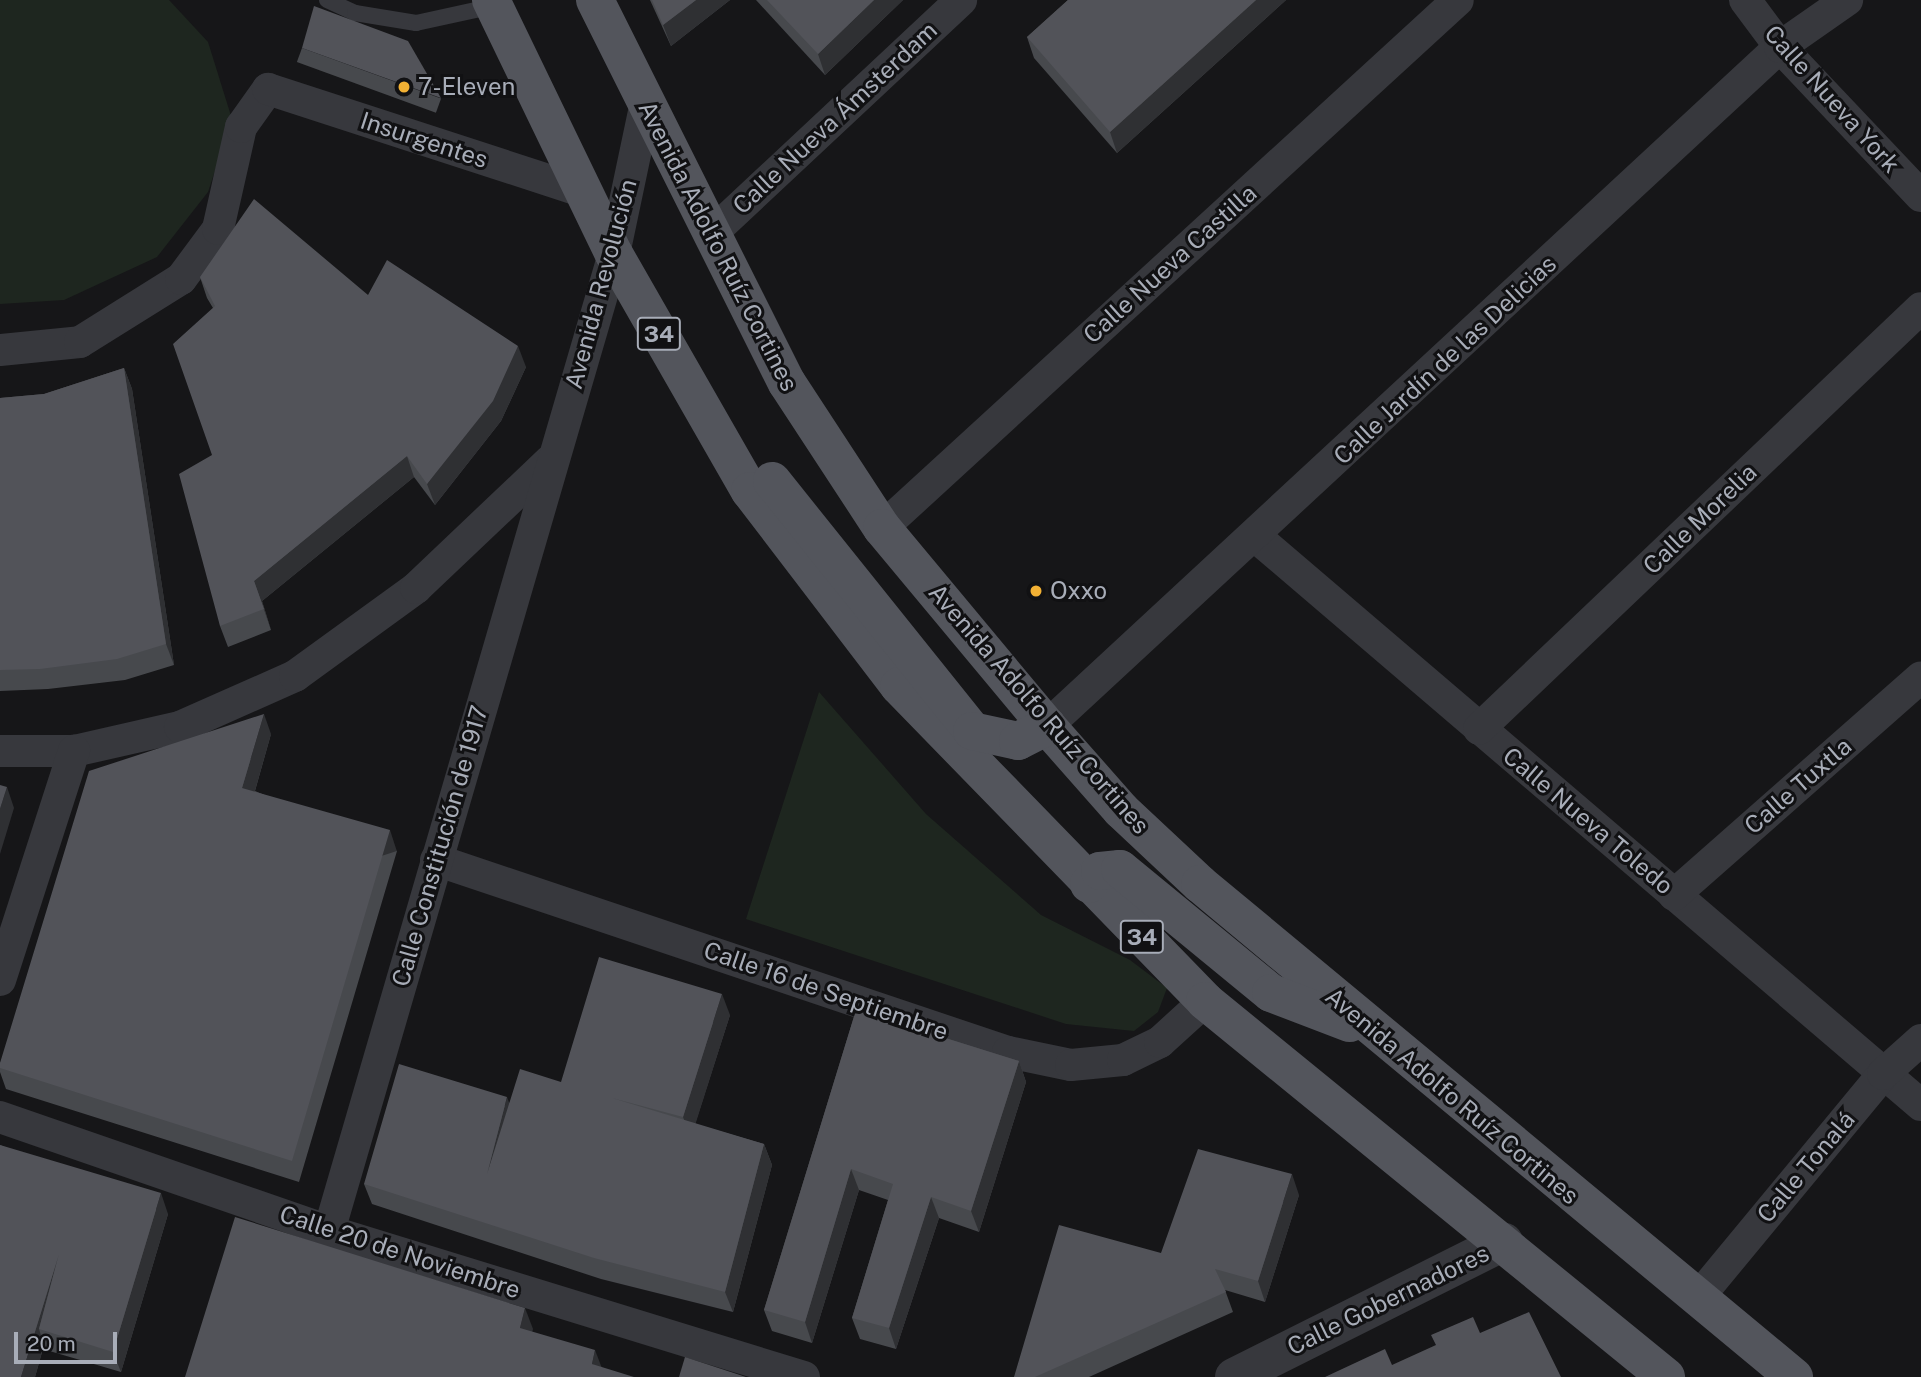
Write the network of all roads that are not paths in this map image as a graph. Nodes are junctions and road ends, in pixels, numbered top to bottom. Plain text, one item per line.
1 (327, 0) edge
2 (595, 0) edge
3 (961, 0) edge
4 (1458, 0) edge
5 (1745, 0) edge
6 (1847, 0) edge
7 (492, 3) edge
8 (1780, 47) junction
9 (645, 107) junction
10 (581, 191) junction
11 (1921, 196) edge
12 (710, 235) junction
13 (614, 254) junction
14 (1921, 308) edge
15 (0, 350) edge
16 (704, 414) junction
17 (551, 460) junction
18 (882, 528) junction
19 (1255, 536) junction
20 (1921, 677) edge
21 (1047, 726) junction
22 (1479, 729) junction
23 (0, 751) edge
24 (74, 751) junction
25 (436, 860) junction
26 (1089, 884) junction
27 (1674, 895) junction
28 (0, 979) edge
29 (1205, 1001) junction
30 (1377, 1033) junction
31 (1921, 1040) edge
32 (1883, 1074) junction
33 (1921, 1105) edge
34 (0, 1117) edge
35 (329, 1231) junction
36 (1504, 1242) junction
37 (1697, 1299) junction
38 (804, 1377) edge
39 (1234, 1377) edge
40 (1666, 1377) edge
41 (1794, 1377) edge

1 - 7 lane
2 - 9 main road, Avenida Adolfo Ruíz Cortines
3 - 12 street, Calle Nueva Ámsterdam
4 - 18 street, Calle Nueva Castilla
5 - 8 street, Calle Nueva York
6 - 8 street, Calle Jardín de las Delicias
7 - 10 main road, 34
8 - 11 street, Calle Nueva York
8 - 19 street, Calle Jardín de las Delicias
9 - 12 main road, Avenida Adolfo Ruíz Cortines
9 - 13 street, Avenida Revolución
10 - 13 main road, 34
10 - 15 street, Insurgentes
12 - 18 main road, Avenida Adolfo Ruíz Cortines
13 - 16 main road, 34
13 - 17 street, Avenida Revolución
14 - 22 street, Calle Morelia
16 - 21 main road
16 - 26 main road, 34
17 - 24 street
17 - 25 street, Calle Constitución de 1917
18 - 21 main road, Avenida Adolfo Ruíz Cortines
19 - 21 street, Calle Jardín de las Delicias
19 - 22 street, Calle Nueva Toledo
20 - 27 street, Calle Tuxtla
21 - 30 main road, Avenida Adolfo Ruíz Cortines
22 - 27 street, Calle Nueva Toledo
23 - 24 street
24 - 28 street
25 - 29 street, Calle 16 de Septiembre
25 - 35 street, Calle Constitución de 1917
26 - 29 main road, 34
26 - 30 main road
27 - 32 street, Calle Nueva Toledo
29 - 36 main road, 34
30 - 37 main road, Avenida Adolfo Ruíz Cortines
31 - 32 street, Calle Tonalá
32 - 33 street, Calle Nueva Toledo
32 - 37 street, Calle Tonalá
34 - 35 street, Calle 20 de Noviembre
35 - 38 street, Calle 20 de Noviembre
36 - 39 street, Calle Gobernadores
36 - 40 main road, 34
37 - 41 main road, Avenida Adolfo Ruíz Cortines

